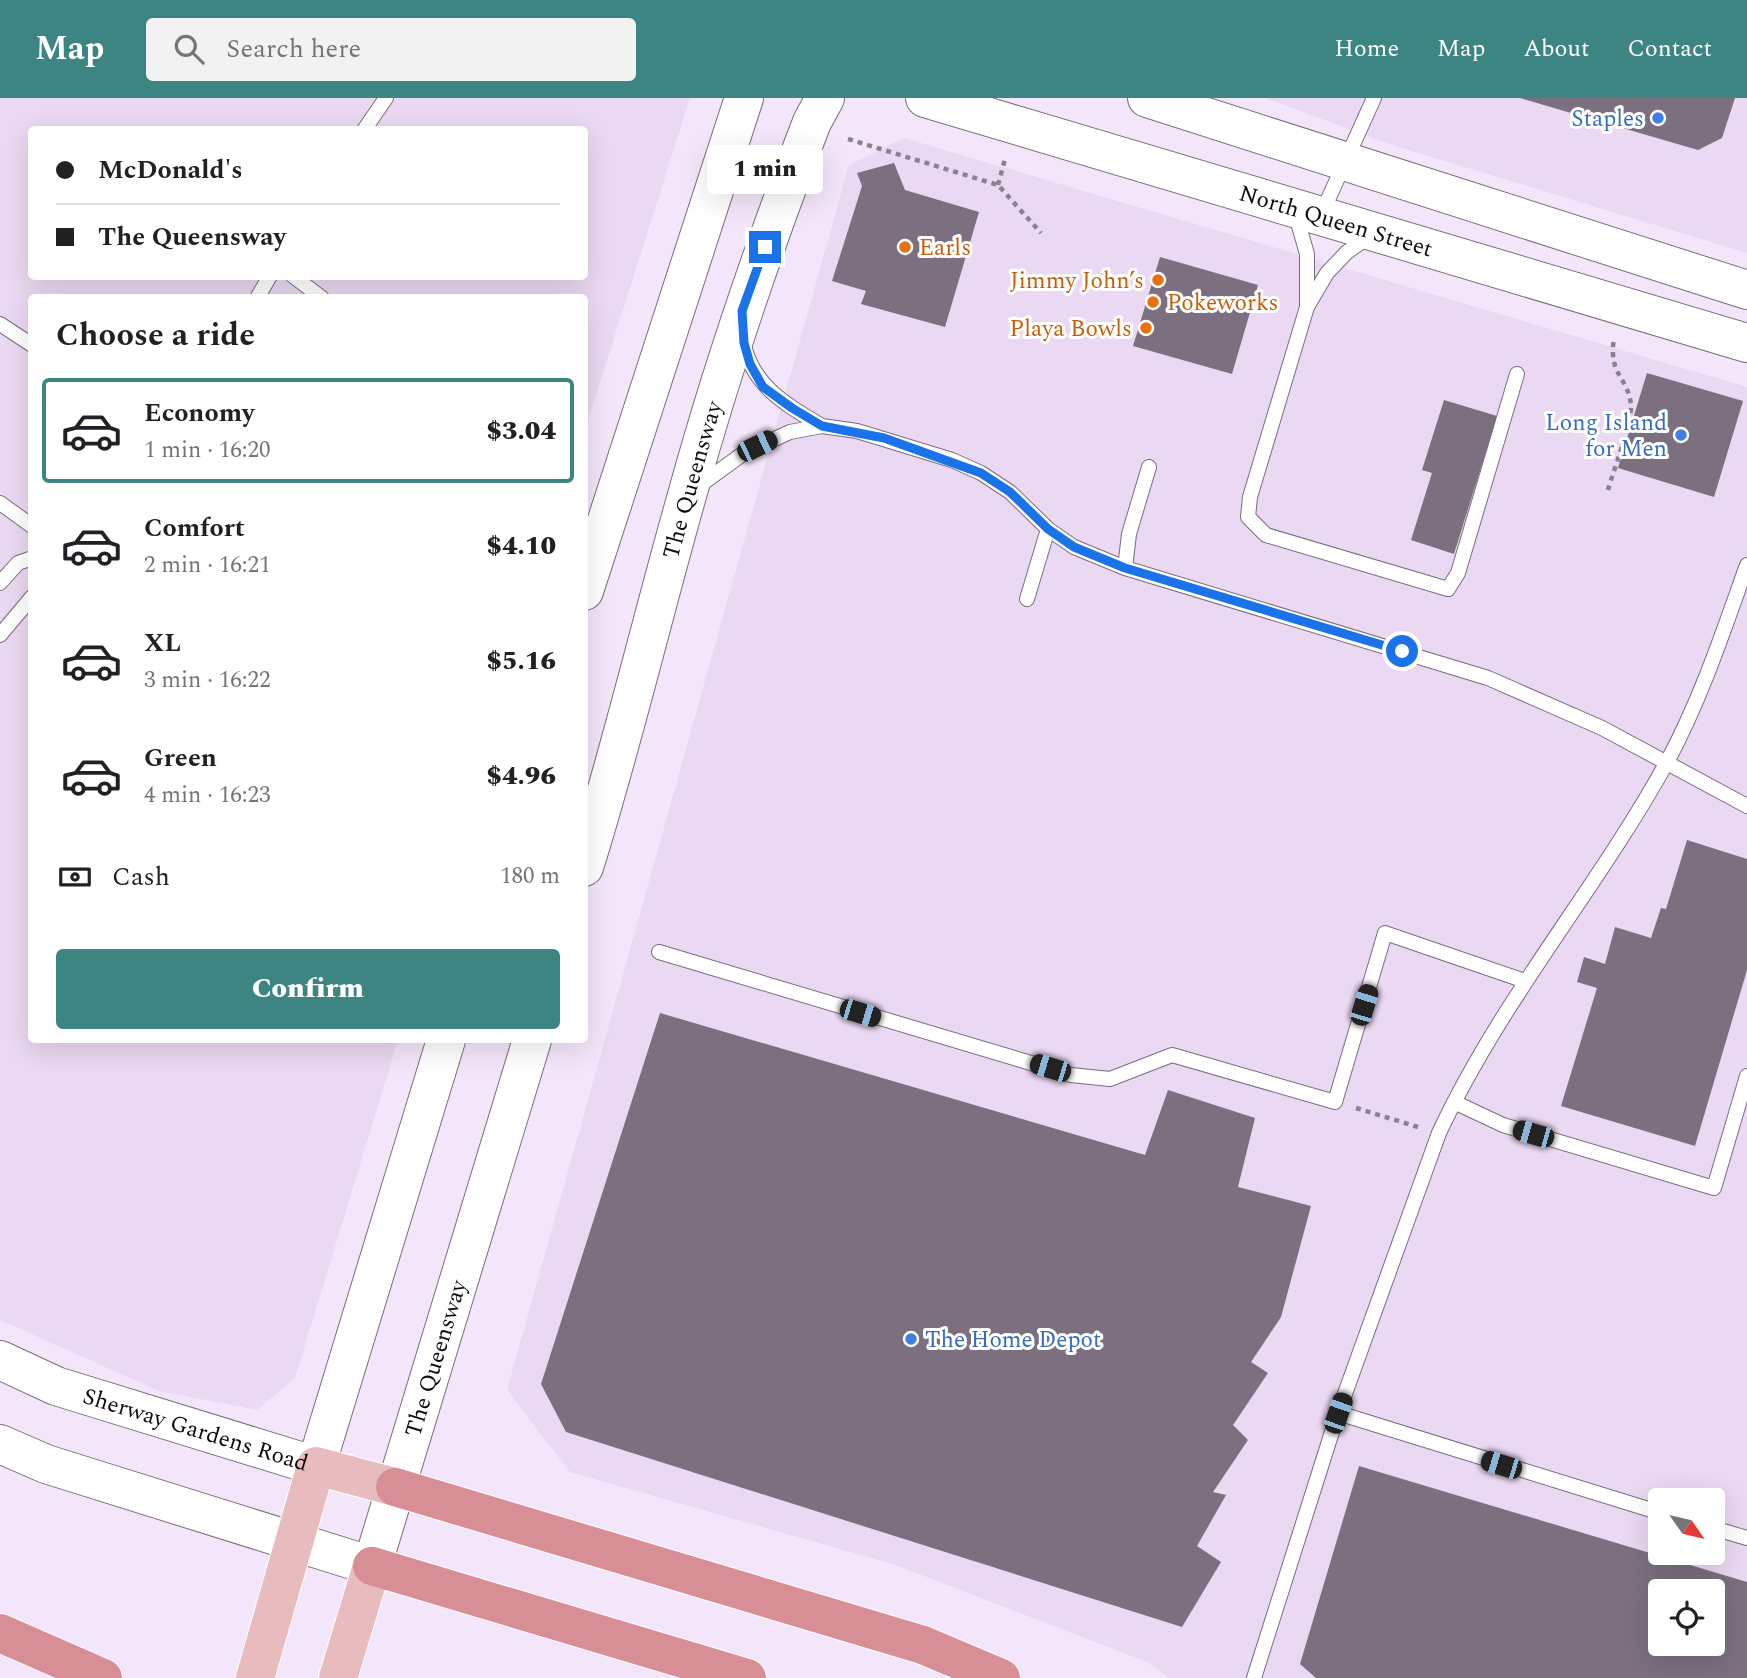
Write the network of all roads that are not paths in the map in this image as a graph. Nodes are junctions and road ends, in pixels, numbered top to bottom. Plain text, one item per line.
1 (386, 98) edge
2 (744, 98) edge
3 (825, 98) edge
4 (925, 98) edge
5 (1147, 98) edge
6 (1374, 98) edge
7 (367, 126) edge
8 (1344, 163) junction
9 (1307, 211) junction
10 (1377, 232) junction
11 (298, 280) edge
12 (1747, 290) edge
13 (317, 294) edge
14 (1307, 307) junction
15 (742, 311) junction
16 (0, 324) edge
17 (28, 342) edge
18 (1747, 342) edge
19 (1517, 373) dead end
20 (822, 426) junction
21 (1149, 467) dead end
22 (686, 498) junction
23 (0, 503) edge
24 (28, 523) edge
25 (1048, 529) junction
26 (28, 560) edge
27 (1747, 565) edge
28 (1125, 568) junction
29 (588, 580) edge
30 (0, 583) edge
31 (1027, 599) dead end
32 (28, 602) edge
33 (0, 635) edge
34 (1667, 762) junction
35 (1747, 806) edge
36 (588, 854) edge
37 (659, 952) dead end
38 (1525, 981) junction
39 (445, 1043) edge
40 (531, 1043) edge
41 (1747, 1076) edge
42 (1454, 1102) junction
43 (0, 1360) edge
44 (1338, 1413) junction
45 (0, 1444) edge
46 (316, 1466) junction
47 (395, 1487) junction
48 (1648, 1509) edge
49 (1726, 1532) edge
50 (1747, 1538) edge
51 (297, 1541) junction
52 (372, 1566) junction
53 (0, 1633) edge
54 (103, 1678) edge
55 (255, 1678) edge
56 (338, 1678) edge
57 (747, 1678) edge
58 (1001, 1678) edge
59 (1254, 1678) edge

1 - 7 lane
2 - 29 main road
3 - 15 main road, The Queensway
4 - 9 main road, North Queen Street
5 - 8 main road
6 - 8 lane
8 - 9 lane
8 - 12 main road
9 - 10 main road, North Queen Street
9 - 14 lane
10 - 14 lane
10 - 18 main road, North Queen Street
11 - 13 lane
14 - 19 lane
15 - 20 lane
15 - 22 main road, The Queensway
16 - 17 lane
20 - 22 lane
20 - 25 lane
21 - 28 lane
22 - 36 main road, The Queensway
23 - 24 lane
25 - 28 lane
25 - 31 lane
26 - 30 lane
27 - 34 lane
28 - 34 lane
32 - 33 lane
34 - 35 lane
34 - 38 lane
37 - 38 lane
38 - 42 lane
39 - 46 main road
40 - 47 main road, The Queensway
41 - 42 lane
42 - 44 lane
43 - 46 main road, Sherway Gardens Road
44 - 48 lane
44 - 59 lane
45 - 51 main road
46 - 47 main road, Sherway Gardens Road
46 - 51 main road
47 - 52 main road, The Queensway
47 - 58 highway
49 - 50 lane
51 - 52 main road
51 - 55 main road
52 - 56 main road, The Queensway
52 - 57 highway
53 - 54 highway

